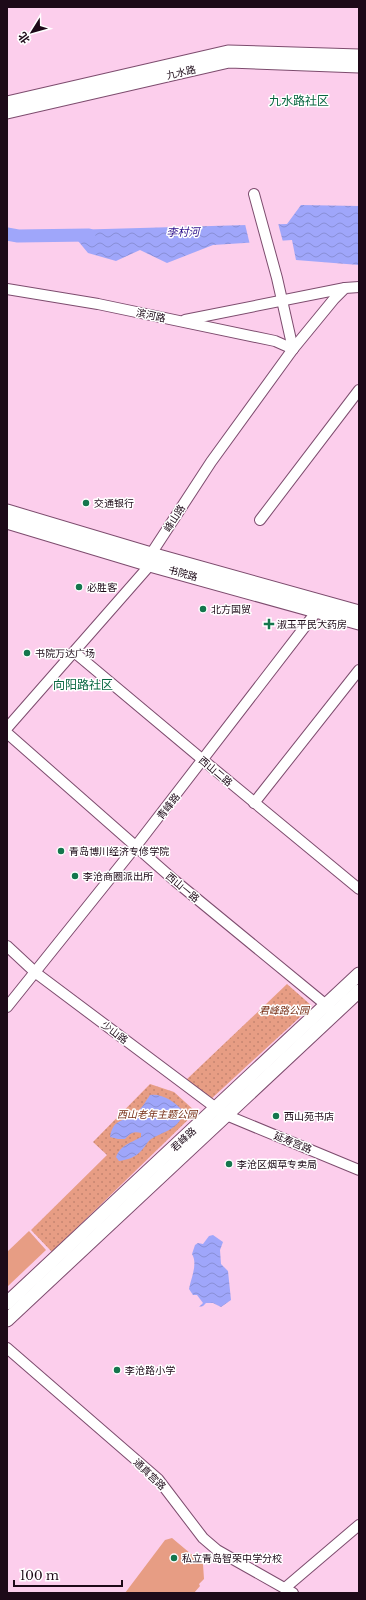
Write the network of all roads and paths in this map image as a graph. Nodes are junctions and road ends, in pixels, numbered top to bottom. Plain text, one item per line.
1 (359, 56) edge
2 (359, 66) edge
3 (7, 103) edge
4 (7, 112) edge
5 (254, 194) dead end
6 (359, 287) edge
7 (345, 288) junction
8 (7, 289) edge
9 (282, 301) junction
10 (180, 321) junction
11 (293, 349) junction
12 (359, 390) edge
13 (7, 510) edge
14 (260, 520) dead end
15 (7, 522) edge
16 (151, 559) junction
17 (320, 606) junction
18 (359, 612) edge
19 (359, 623) edge
20 (74, 652) junction
21 (359, 670) edge
22 (7, 728) edge
23 (7, 733) edge
24 (203, 760) junction
25 (254, 802) junction
26 (136, 846) junction
27 (359, 889) edge
28 (7, 946) edge
29 (36, 973) junction
30 (359, 974) edge
31 (359, 992) edge
32 (7, 1007) edge
33 (331, 1009) junction
34 (221, 1112) junction
35 (359, 1170) edge
36 (7, 1303) edge
37 (7, 1320) edge
38 (7, 1348) edge
39 (359, 1525) edge
40 (289, 1591) edge

1 - 3 main road, 九水路
2 - 4 main road, 九水路
5 - 9 street
6 - 7 street
7 - 9 street
7 - 11 street, 峰山路
8 - 10 street, 滨河路
9 - 10 street
9 - 11 street
10 - 11 street, 滨河路
11 - 16 street, 峰山路
12 - 14 street
13 - 16 main road, 书院路
15 - 16 main road, 书院路
16 - 17 main road, 书院路
16 - 20 street, 峰山路
17 - 18 main road, 书院路
17 - 19 main road, 书院路
17 - 24 street, 青峰路
20 - 22 street, 峰山路
20 - 24 street, 西山二路
21 - 25 street
23 - 26 street, 西山一路
24 - 25 street, 西山二路
24 - 26 street, 青峰路
25 - 27 street, 西山二路
26 - 29 street, 青峰路
26 - 33 street, 西山一路
28 - 29 street, 少山路
29 - 32 street, 青峰路
29 - 34 street, 少山路
30 - 33 main road, 君峰路
31 - 33 main road, 君峰路
33 - 34 main road, 君峰路
34 - 35 street, 延寿宫路
34 - 36 main road, 君峰路
34 - 37 main road, 君峰路
38 - 40 street, 通真宫路
39 - 40 street

